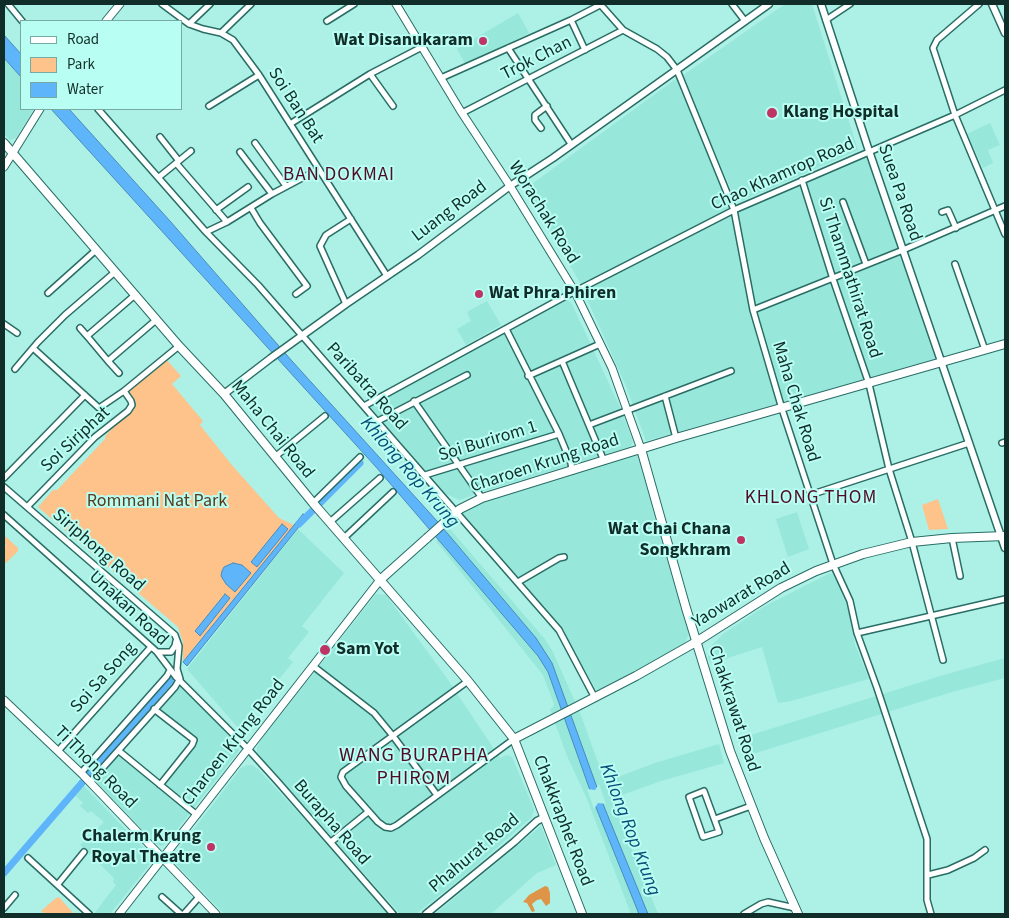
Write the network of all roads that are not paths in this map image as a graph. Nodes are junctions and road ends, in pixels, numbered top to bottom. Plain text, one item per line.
1 (8, 4) edge
2 (120, 4) edge
3 (162, 4) edge
4 (210, 4) edge
5 (251, 4) edge
6 (354, 4) edge
7 (396, 4) edge
8 (601, 4) edge
9 (732, 4) edge
10 (769, 4) edge
11 (821, 4) edge
12 (850, 4) edge
13 (979, 4) edge
14 (992, 4) edge
15 (21, 20) edge
16 (107, 20) edge
17 (571, 20) junction
18 (826, 20) junction
19 (327, 21) dead end
20 (745, 21) junction
21 (189, 24) junction
22 (623, 30) junction
23 (221, 32) junction
24 (1005, 34) edge
25 (422, 47) junction
26 (508, 48) junction
27 (585, 50) junction
28 (677, 70) junction
29 (370, 74) junction
30 (259, 75) junction
31 (441, 78) junction
32 (529, 78) junction
33 (1005, 90) edge
34 (209, 106) dead end
35 (393, 106) dead end
36 (547, 106) junction
37 (99, 110) edge
38 (39, 111) edge
39 (462, 113) junction
40 (955, 115) junction
41 (290, 124) junction
42 (541, 128) dead end
43 (160, 137) dead end
44 (4, 143) edge
45 (255, 143) dead end
46 (571, 144) junction
47 (191, 151) dead end
48 (869, 151) junction
49 (13, 152) junction
50 (240, 152) dead end
51 (177, 162) junction
52 (4, 167) edge
53 (319, 169) junction
54 (158, 177) junction
55 (802, 180) junction
56 (286, 186) junction
57 (510, 186) junction
58 (248, 187) dead end
59 (272, 194) junction
60 (843, 202) dead end
61 (1005, 206) edge
62 (251, 208) junction
63 (216, 210) junction
64 (734, 210) junction
65 (995, 211) junction
66 (942, 212) dead end
67 (351, 219) junction
68 (227, 222) junction
69 (956, 228) junction
70 (206, 232) junction
71 (1005, 234) edge
72 (96, 250) junction
73 (903, 250) junction
74 (866, 264) junction
75 (955, 264) dead end
76 (115, 272) junction
77 (387, 276) junction
78 (833, 279) junction
79 (575, 292) junction
80 (48, 293) dead end
81 (296, 294) dead end
82 (135, 295) junction
83 (346, 304) junction
84 (752, 310) junction
85 (156, 320) junction
86 (4, 324) edge
87 (80, 328) dead end
88 (506, 329) junction
89 (17, 333) dead end
90 (87, 336) junction
91 (302, 336) junction
92 (600, 344) junction
93 (1005, 344) edge
94 (179, 346) junction
95 (33, 348) junction
96 (985, 350) junction
97 (108, 361) junction
98 (562, 361) junction
99 (941, 363) junction
100 (16, 369) dead end
101 (731, 371) dead end
102 (119, 373) dead end
103 (466, 375) dead end
104 (528, 376) junction
105 (869, 384) junction
106 (124, 391) junction
107 (224, 394) junction
108 (84, 395) junction
109 (665, 396) junction
110 (414, 401) junction
111 (364, 406) junction
112 (782, 409) junction
113 (627, 410) junction
114 (325, 416) dead end
115 (378, 421) junction
116 (589, 424) junction
117 (559, 434) junction
118 (676, 438) junction
119 (969, 443) junction
120 (641, 450) junction
121 (276, 456) junction
122 (360, 457) dead end
123 (604, 461) junction
124 (459, 464) junction
125 (889, 469) junction
126 (572, 471) junction
127 (425, 476) junction
128 (4, 478) edge
129 (380, 478) dead end
130 (4, 487) edge
131 (393, 492) dead end
132 (810, 495) junction
133 (482, 498) junction
134 (316, 506) junction
135 (27, 507) junction
136 (456, 512) junction
137 (4, 515) edge
138 (330, 522) junction
139 (1003, 537) edge
140 (344, 538) junction
141 (952, 538) junction
142 (912, 542) junction
143 (1005, 548) edge
144 (564, 558) dead end
145 (833, 564) junction
146 (960, 576) dead end
147 (380, 580) junction
148 (518, 582) junction
149 (1005, 599) edge
150 (931, 617) junction
151 (857, 633) junction
152 (174, 635) junction
153 (696, 642) junction
154 (151, 647) junction
155 (157, 652) junction
156 (943, 660) dead end
157 (313, 666) junction
158 (170, 670) junction
159 (180, 681) junction
160 (468, 682) junction
161 (595, 698) junction
162 (4, 700) edge
163 (154, 709) junction
164 (393, 736) junction
165 (514, 739) junction
166 (248, 749) junction
167 (58, 751) junction
168 (119, 751) junction
169 (86, 778) junction
170 (160, 785) junction
171 (437, 795) junction
172 (751, 806) junction
173 (368, 812) junction
174 (197, 815) junction
175 (543, 818) junction
176 (714, 819) junction
177 (331, 842) junction
178 (985, 850) dead end
179 (84, 852) dead end
180 (28, 858) dead end
181 (163, 858) junction
182 (928, 875) junction
183 (58, 884) junction
184 (15, 895) dead end
185 (162, 897) dead end
186 (199, 897) junction
187 (4, 908) edge
188 (796, 911) edge
189 (89, 914) edge
190 (119, 914) edge
191 (182, 914) edge
192 (216, 914) edge
193 (393, 914) edge
194 (426, 914) edge
195 (582, 914) edge
196 (744, 914) edge
197 (931, 914) edge

1 - 15 street
2 - 16 main road
3 - 21 street, Soi Ban Bat
4 - 21 street
5 - 23 street
6 - 19 street
7 - 25 main road, Worachak Road
8 - 17 street
8 - 22 street
9 - 20 street
10 - 20 street, Luang Road
11 - 18 street, Suea Pa Road
12 - 18 street
13 - 40 street
14 - 24 street
17 - 26 street
17 - 27 street
18 - 48 street, Suea Pa Road
20 - 28 street, Luang Road
21 - 23 street, Soi Ban Bat
22 - 27 street, Trok Chan
22 - 28 street, Maha Chak Road
23 - 30 street, Soi Ban Bat
25 - 29 street
25 - 31 main road, Worachak Road
26 - 31 street
26 - 32 street
27 - 32 street, Trok Chan
28 - 46 street, Luang Road
28 - 64 street, Maha Chak Road
29 - 35 street
29 - 41 street
30 - 34 street
30 - 41 street, Soi Ban Bat
31 - 39 main road, Worachak Road
32 - 36 street
32 - 39 street, Trok Chan
33 - 40 street, Chao Khamrop Road
36 - 42 street
36 - 46 street
37 - 54 street, Paribatra Road
38 - 49 main road
39 - 57 main road, Worachak Road
40 - 48 street, Chao Khamrop Road
40 - 65 street
41 - 53 street, Soi Ban Bat
43 - 51 street
44 - 49 main road, Maha Chai Road
45 - 56 street
46 - 57 street, Luang Road
47 - 51 street
48 - 55 street, Chao Khamrop Road
48 - 73 street, Suea Pa Road
49 - 52 main road
49 - 72 main road, Maha Chai Road
50 - 59 street
51 - 54 street
51 - 63 street
53 - 56 street
53 - 67 street, Soi Ban Bat
54 - 70 street, Paribatra Road
55 - 64 street, Chao Khamrop Road
55 - 78 street, Si Thammathirat Road
56 - 59 street
57 - 77 street, Luang Road
57 - 79 main road, Worachak Road
58 - 63 street
59 - 62 street
60 - 74 street
61 - 65 street
62 - 68 street
62 - 81 street
63 - 68 street
64 - 79 street, Chao Khamrop Road
64 - 84 street, Maha Chak Road
65 - 69 street
65 - 71 street
66 - 69 street
67 - 77 street, Soi Ban Bat
67 - 83 street
68 - 70 street
69 - 73 street
70 - 91 street, Paribatra Road
72 - 76 main road, Maha Chai Road
72 - 80 street
73 - 74 street
73 - 99 street, Suea Pa Road
74 - 78 street
75 - 96 street
76 - 82 main road, Maha Chai Road
76 - 95 street
77 - 83 street, Luang Road
78 - 84 street
78 - 105 street, Si Thammathirat Road
79 - 88 street, Chao Khamrop Road
79 - 92 main road, Worachak Road
82 - 85 main road, Maha Chai Road
82 - 90 street
83 - 91 street, Luang Road
84 - 112 street, Maha Chak Road
85 - 94 main road, Maha Chai Road
85 - 97 street
86 - 89 street
87 - 90 street
88 - 104 street
88 - 111 street, Chao Khamrop Road
90 - 97 street
91 - 107 street, Luang Road
91 - 111 street, Paribatra Road
92 - 98 street
92 - 113 main road, Worachak Road
93 - 96 main road, Charoen Krung Road
94 - 106 street
94 - 107 main road, Maha Chai Road
95 - 100 street
95 - 108 street
96 - 99 main road, Charoen Krung Road
97 - 102 street
98 - 104 street
98 - 116 street
99 - 105 main road, Charoen Krung Road
99 - 119 street, Suea Pa Road
101 - 109 street
103 - 110 street
104 - 117 street
105 - 112 main road, Charoen Krung Road
105 - 125 street, Si Thammathirat Road
106 - 108 street
106 - 135 street, Soi Siriphat
107 - 121 main road, Maha Chai Road
108 - 128 street
109 - 113 street
109 - 118 street
110 - 115 street
110 - 124 street
111 - 115 street, Paribatra Road
112 - 118 main road, Charoen Krung Road
112 - 132 street, Maha Chak Road
113 - 116 street
113 - 120 main road, Worachak Road
114 - 121 street
115 - 127 street, Paribatra Road
116 - 123 street
117 - 124 street, Soi Burirom 1
117 - 126 street
118 - 120 main road, Charoen Krung Road
119 - 125 street
119 - 139 street, Suea Pa Road
120 - 123 main road, Charoen Krung Road
120 - 153 main road, Chakkrawat Road
121 - 134 main road, Maha Chai Road
122 - 134 street
123 - 126 main road, Charoen Krung Road
124 - 127 street, Soi Burirom 1
124 - 133 street
125 - 132 street
125 - 142 street, Si Thammathirat Road
126 - 133 main road, Charoen Krung Road
127 - 136 street, Paribatra Road
129 - 138 street
130 - 135 street, Siriphong Road
131 - 140 street
132 - 145 street, Maha Chak Road
133 - 136 main road, Charoen Krung Road
134 - 138 main road, Maha Chai Road
135 - 152 street, Siriphong Road
136 - 147 main road, Charoen Krung Road, bridge
136 - 148 street, Paribatra Road
137 - 154 street, Unakan Road
138 - 140 main road, Maha Chai Road
139 - 141 main road, Yaowarat Road
139 - 143 street, Suea Pa Road
140 - 147 main road, Maha Chai Road
141 - 142 main road, Yaowarat Road
141 - 146 street
142 - 145 main road, Yaowarat Road
142 - 150 street, Si Thammathirat Road
144 - 148 street
145 - 151 street, Maha Chak Road
145 - 153 main road, Yaowarat Road
147 - 157 main road, Charoen Krung Road
147 - 160 main road, Maha Chai Road
148 - 161 street, Paribatra Road
149 - 150 street
150 - 151 street
150 - 156 street, Si Thammathirat Road
151 - 182 street, Maha Chak Road
152 - 155 street
152 - 159 street
153 - 161 main road, Yaowarat Road
153 - 172 main road, Chakkrawat Road
154 - 155 street, Unakan Road
154 - 167 street, Soi Sa Song
155 - 158 street, Unakan Road
157 - 164 street
157 - 166 main road, Charoen Krung Road
158 - 159 street, Unakan Road
158 - 169 street
159 - 163 street
159 - 166 street, Unakan Road
160 - 164 street
160 - 165 main road, Maha Chai Road
161 - 165 main road, Yaowarat Road
162 - 167 main road, Ti Thong Road
163 - 168 street
163 - 170 street
164 - 171 street
164 - 173 street
165 - 171 street
165 - 175 main road, Chakkraphet Road
166 - 174 main road, Charoen Krung Road
166 - 177 street, Burapha Road
167 - 169 main road, Ti Thong Road
168 - 169 street
168 - 170 street
169 - 181 main road, Ti Thong Road
170 - 174 street
171 - 173 street
172 - 176 street
172 - 188 main road, Chakkrawat Road
173 - 177 street
174 - 181 main road, Charoen Krung Road
175 - 194 street, Phahurat Road
175 - 195 main road, Chakkraphet Road
176 - 176 street
177 - 193 street, Burapha Road
178 - 182 street
179 - 183 street
180 - 183 street
181 - 186 main road, Ti Thong Road
181 - 190 main road, Charoen Krung Road
182 - 197 street, Maha Chak Road
183 - 189 street
184 - 187 street
185 - 191 street
186 - 191 street
186 - 192 main road, Ti Thong Road
188 - 196 street

